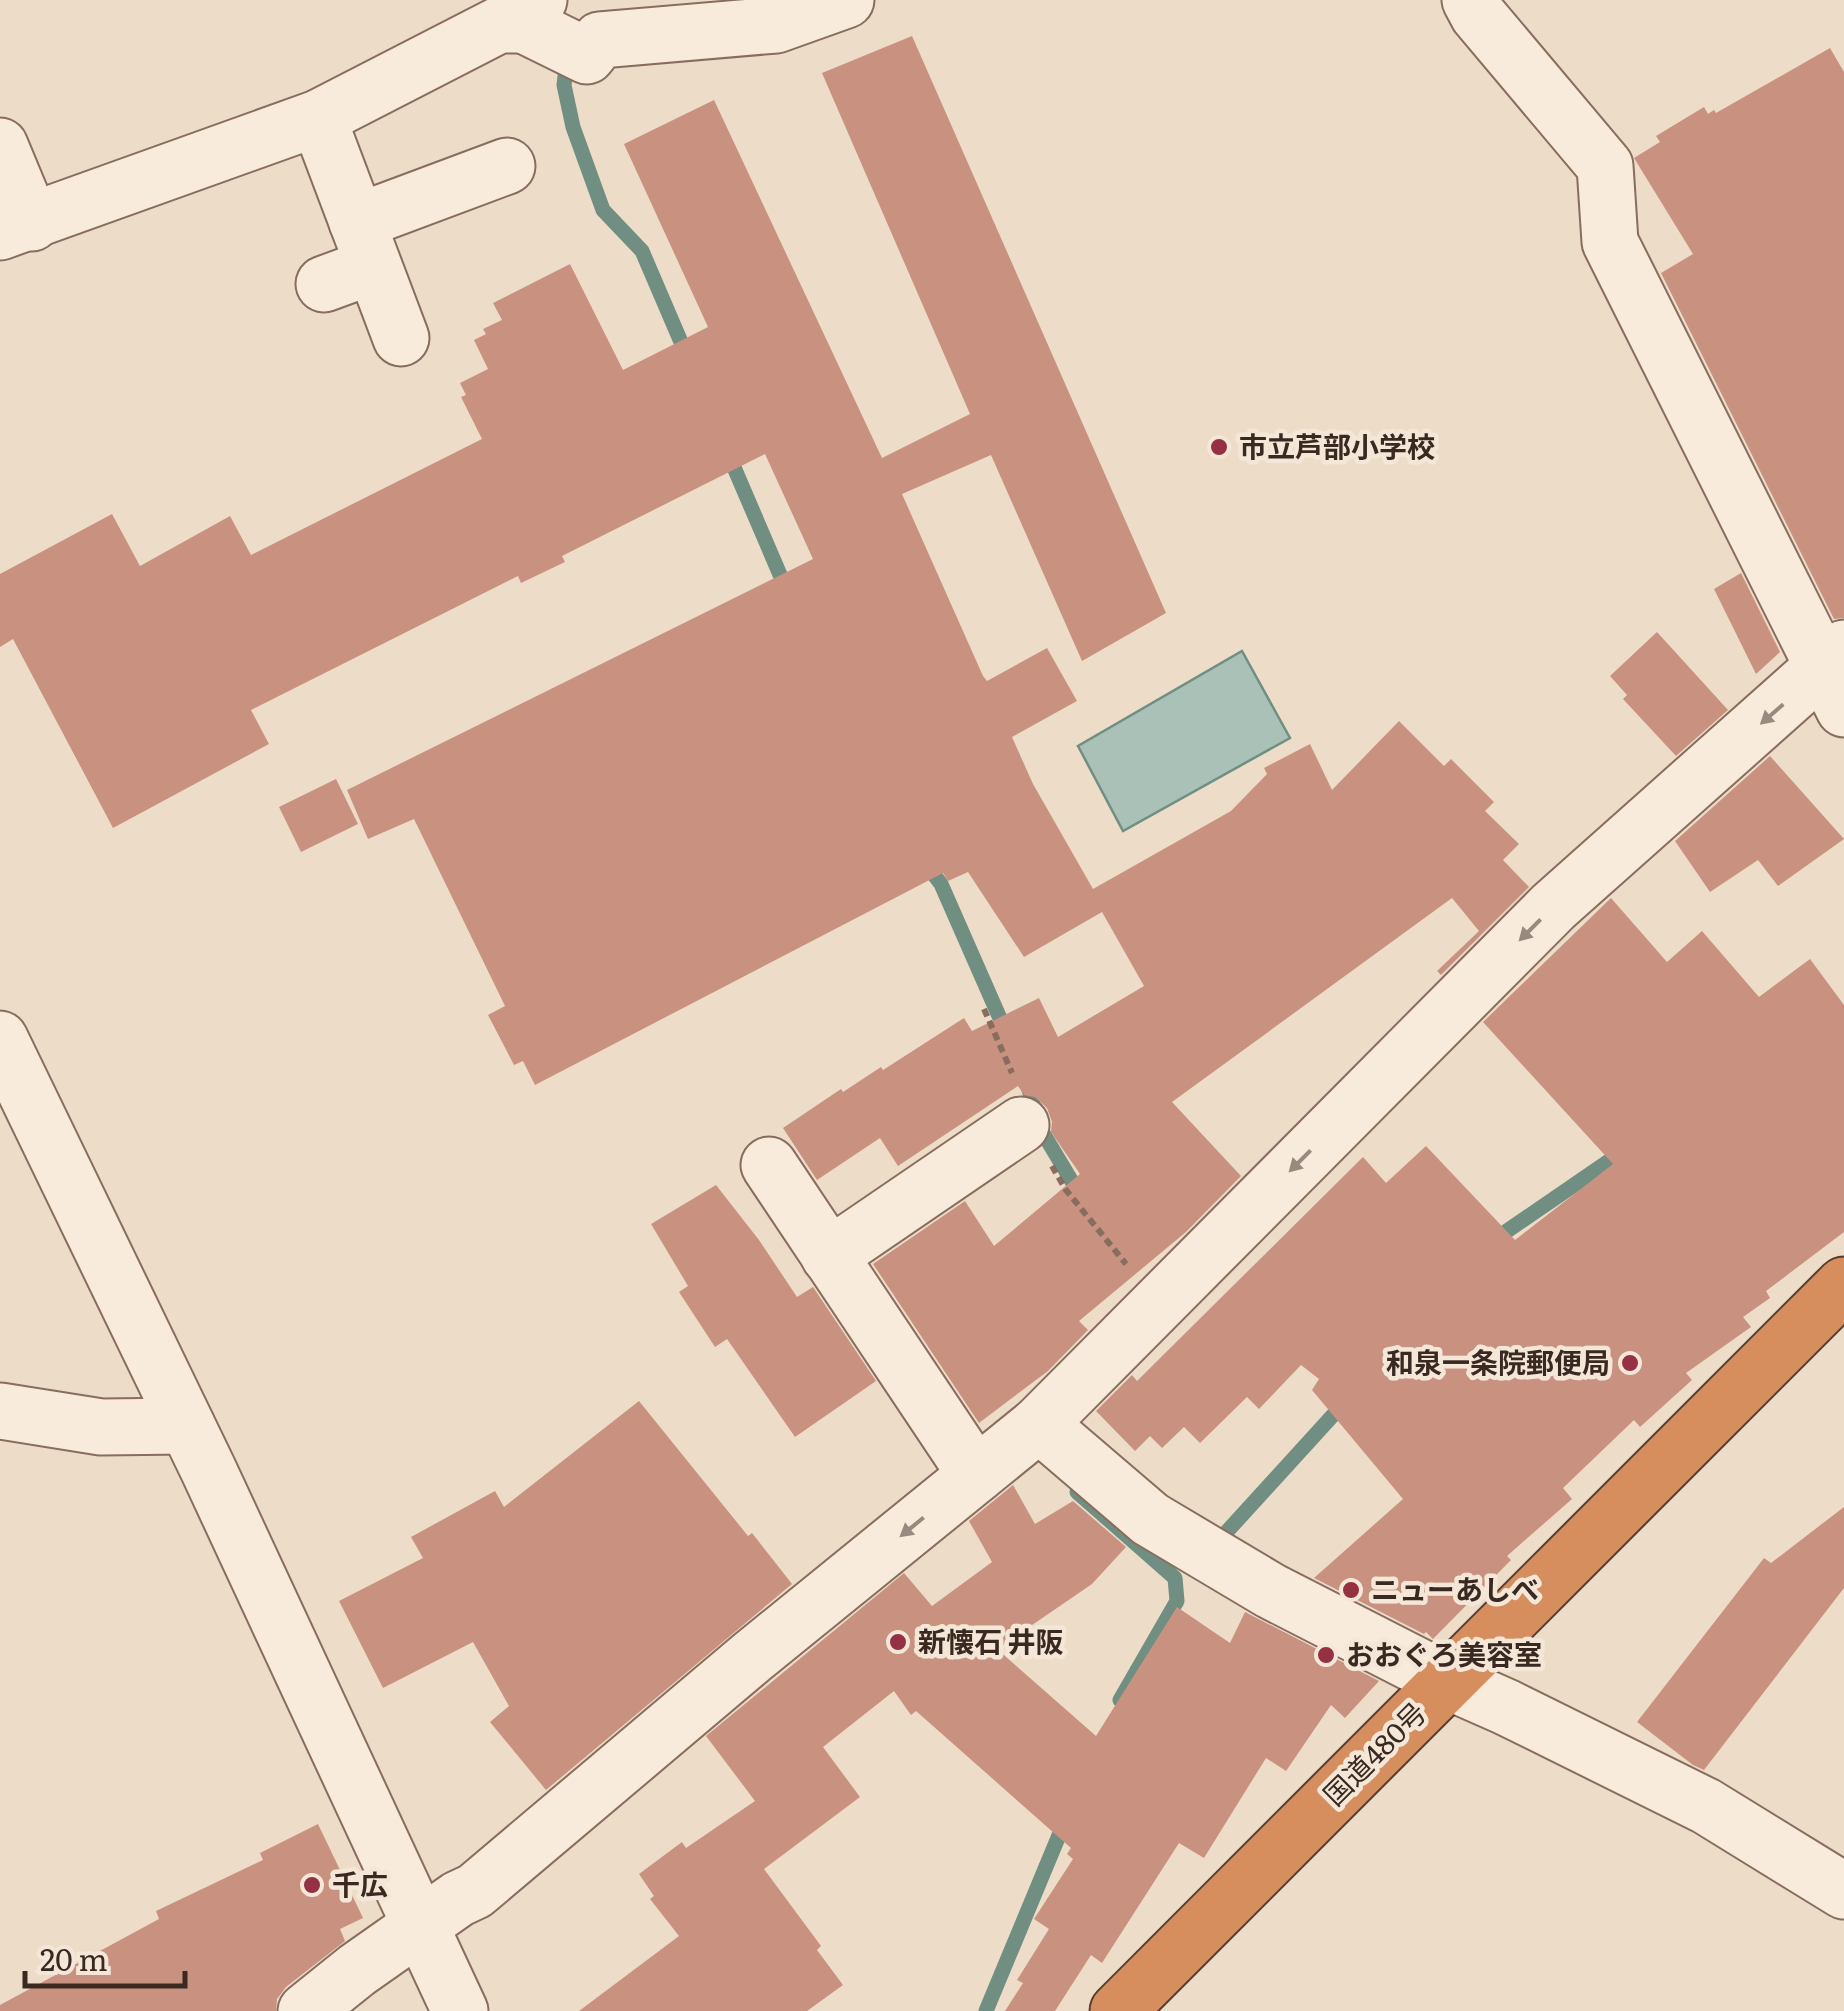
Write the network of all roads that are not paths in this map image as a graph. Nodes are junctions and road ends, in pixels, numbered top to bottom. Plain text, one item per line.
1 (846, 0) edge
2 (1470, 0) edge
3 (532, 12) edge
4 (318, 118) junction
5 (0, 146) edge
6 (507, 166) dead end
7 (16, 227) edge
8 (351, 257) junction
9 (401, 338) dead end
10 (1837, 675) edge
11 (0, 1038) edge
12 (1021, 1126) dead end
13 (768, 1165) dead end
14 (829, 1256) junction
15 (1844, 1285) edge
16 (0, 1411) edge
17 (1039, 1424) junction
18 (187, 1426) junction
19 (976, 1475) junction
20 (1446, 1681) junction
21 (1844, 1891) edge
22 (422, 1926) junction
23 (306, 2011) edge
24 (460, 2011) edge
25 (1118, 2011) edge

1 - 3 street
2 - 10 street
3 - 4 street
4 - 7 street
4 - 8 street
5 - 7 street
6 - 8 street
8 - 9 street
10 -> 17 street
11 - 18 street
12 - 14 street
13 - 14 street
14 - 19 street
15 - 20 highway, 国道480号
16 - 18 street
17 - 19 street
17 - 20 street
18 - 22 street
19 -> 22 street
20 - 21 street
20 - 25 highway, 国道480号
22 - 23 street
22 - 24 street

